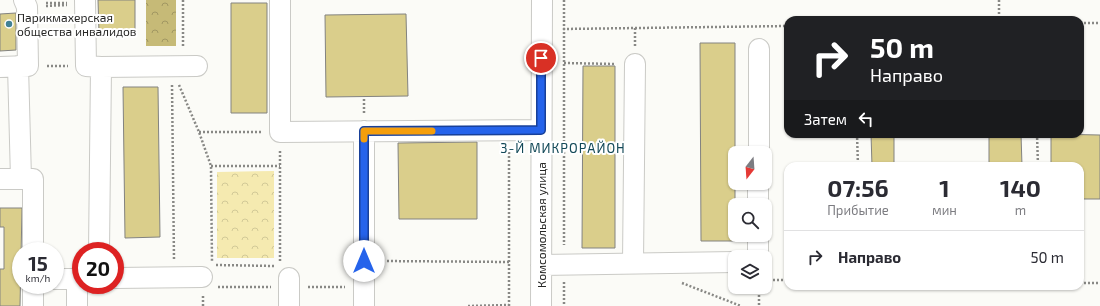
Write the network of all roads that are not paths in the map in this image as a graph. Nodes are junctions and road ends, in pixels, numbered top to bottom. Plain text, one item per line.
1 (280, 0) edge
2 (542, 0) edge
3 (85, 2) edge
4 (26, 4) edge
5 (759, 49) dead end
6 (635, 64) road end
7 (15, 66) edge
8 (94, 66) junction
9 (184, 66) road end
10 (541, 130) junction
11 (364, 131) junction
12 (759, 146) edge
13 (21, 178) junction
14 (0, 179) edge
15 (33, 242) edge
16 (99, 242) edge
17 (728, 262) edge
18 (633, 263) junction
19 (541, 265) junction
20 (202, 277) dead end
21 (124, 278) edge
22 (289, 278) dead end
23 (33, 294) edge
24 (78, 294) edge
25 (33, 306) edge
26 (77, 306) edge
27 (289, 306) edge
28 (364, 306) edge
29 (541, 306) edge

1 - 11 street
2 - 10 street, Комсомольская улица
3 - 8 street
4 - 7 street
5 - 12 street
6 - 18 street
7 - 13 street
8 - 9 street
8 - 16 street
10 - 11 street
10 - 19 street, Комсомольская улица
11 - 28 street
13 - 14 street
13 - 15 street
17 - 18 street
18 - 19 street
19 - 29 street, Комсомольская улица
20 - 21 street
22 - 27 street
23 - 25 street
24 - 26 street

